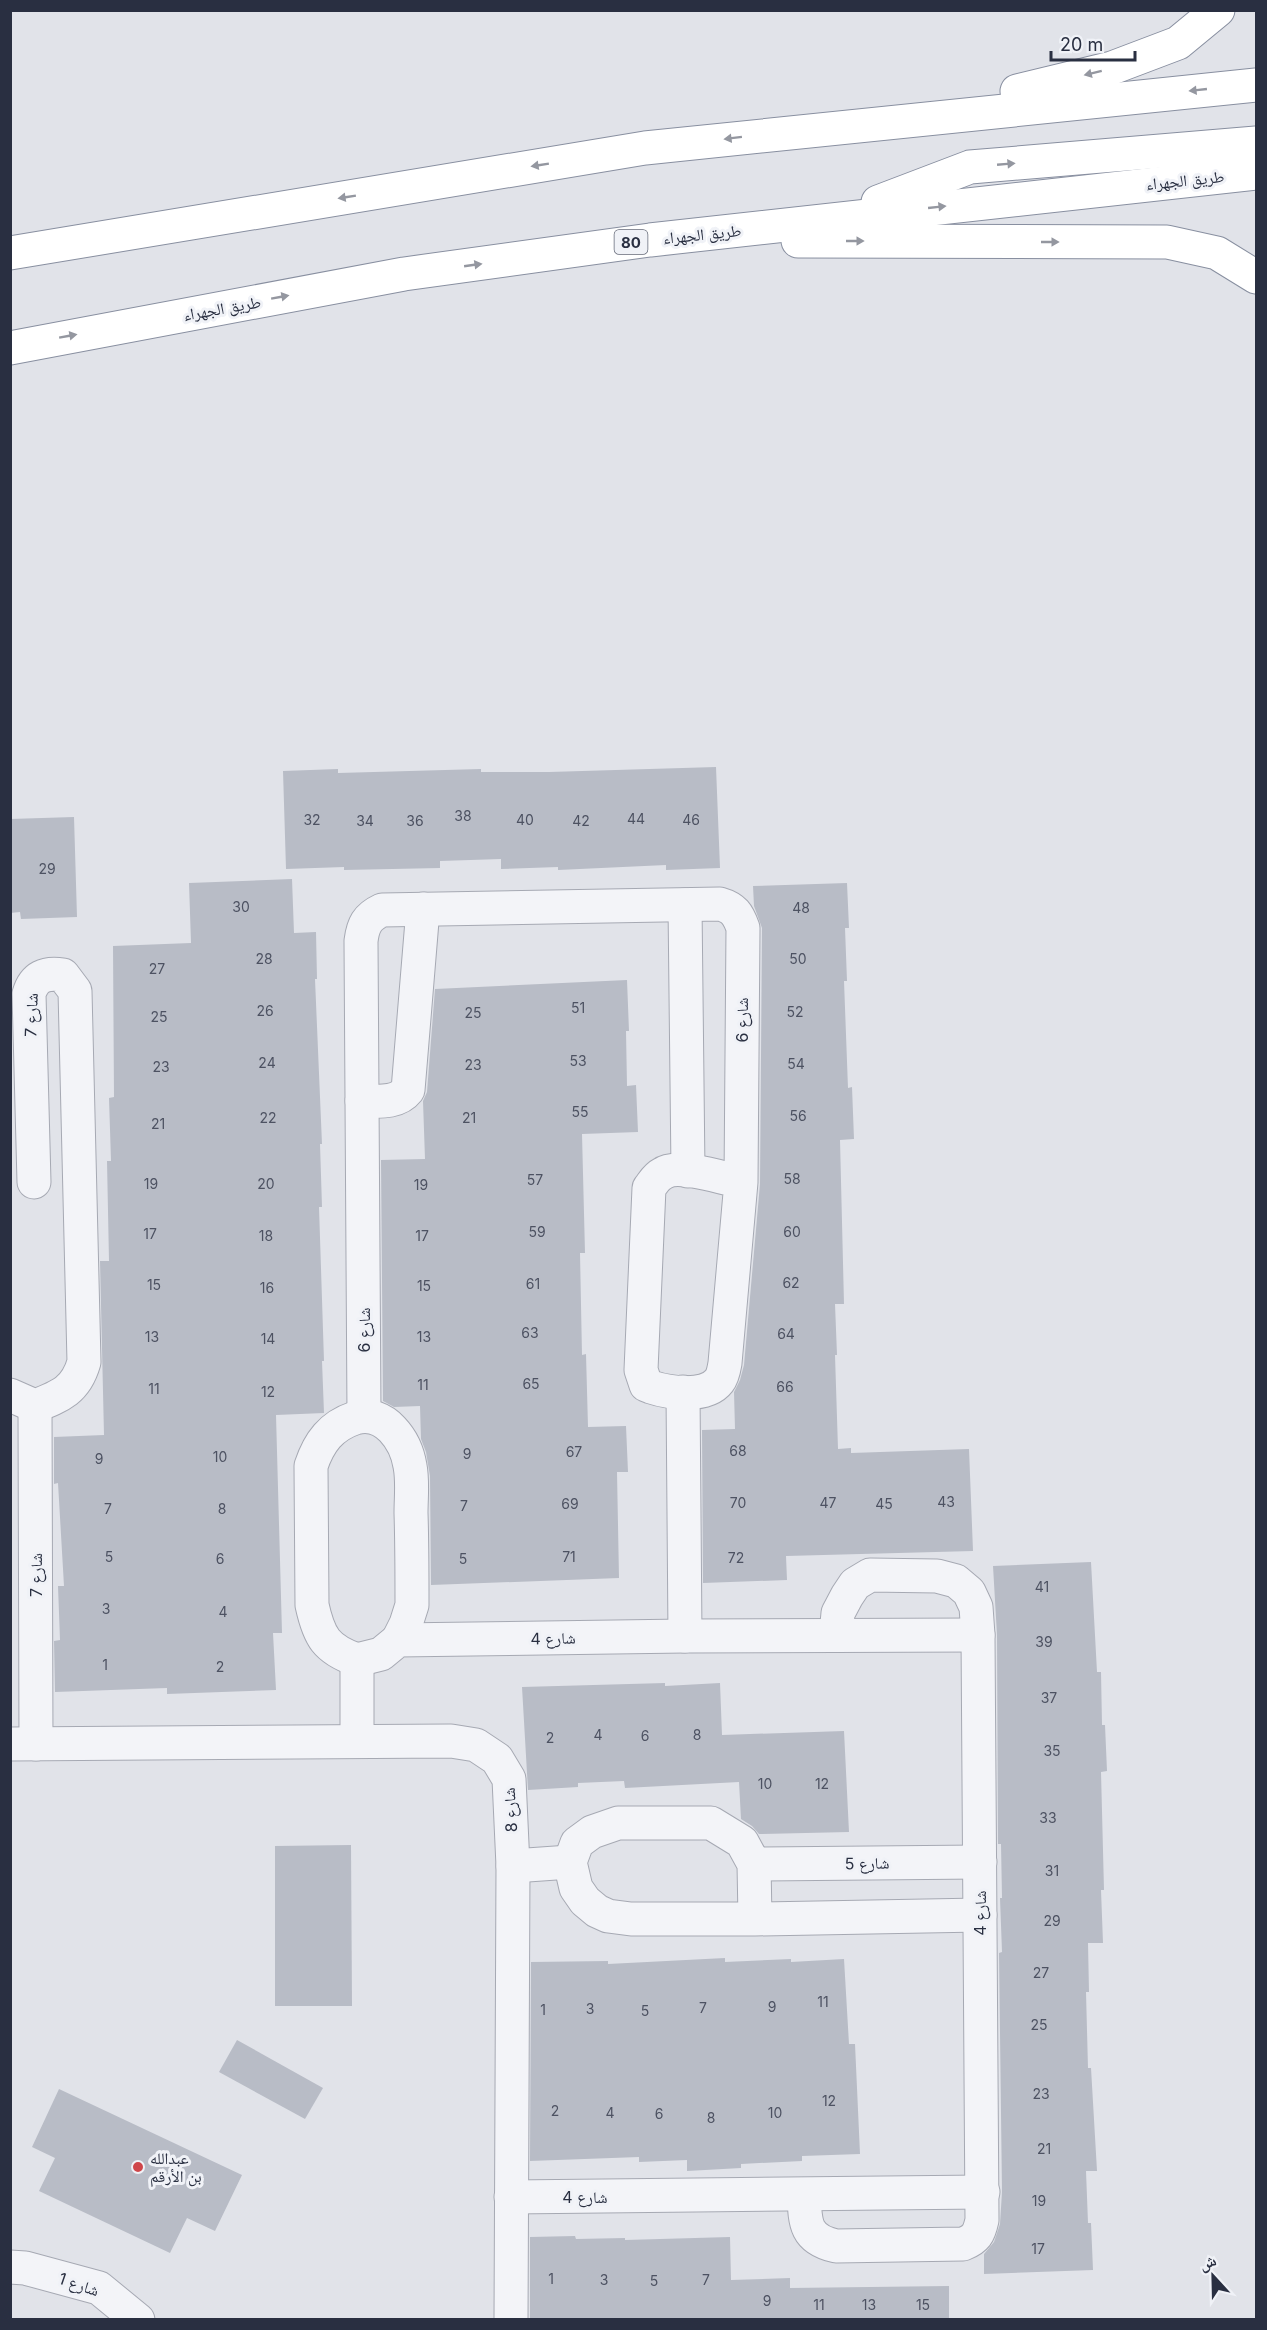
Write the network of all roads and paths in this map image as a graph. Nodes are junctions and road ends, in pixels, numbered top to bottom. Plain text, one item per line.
1 (1218, 10) edge
2 (1257, 84) edge
3 (772, 133) junction
4 (1257, 142) edge
5 (1257, 172) edge
6 (831, 219) junction
7 (650, 240) junction
8 (10, 243) edge
9 (51, 246) junction
10 (10, 254) edge
11 (1257, 277) edge
12 (10, 348) edge
13 (686, 905) junction
14 (423, 909) junction
15 (362, 1101) junction
16 (688, 1171) junction
17 (81, 1180) junction
18 (741, 1182) junction
19 (22, 1183) edge
20 (683, 1392) junction
21 (23, 1400) edge
22 (364, 1415) junction
23 (836, 1635) junction
24 (978, 1635) junction
25 (685, 1636) junction
26 (398, 1640) junction
27 (357, 1660) junction
28 (357, 1742) junction
29 (23, 1744) edge
30 (570, 1862) junction
31 (981, 1862) junction
32 (754, 1864) junction
33 (513, 1866) junction
34 (980, 1915) junction
35 (755, 1919) junction
36 (983, 2192) junction
37 (804, 2195) junction
38 (511, 2197) junction
39 (10, 2267) edge
40 (138, 2319) edge
41 (511, 2319) edge

1 -> 3 highway
2 -> 3 highway
3 -> 9 highway
6 -> 4 highway
6 -> 5 highway, طريق الجهراء / 80
6 - 7 highway, طريق الجهراء / 80
7 -> 11 highway
12 -> 7 highway, طريق الجهراء / 80
8 - 9 street
9 - 10 highway
13 - 14 street, شارع 6
13 - 16 street
13 - 18 street, شارع 6
14 - 15 street
14 - 15 street, شارع 6
15 - 22 street, شارع 6
16 - 18 street, شارع 6
16 - 20 street, شارع 6
17 - 19 street, شارع 7
17 - 19 street, شارع 7
17 - 21 street, شارع 7
18 - 20 street, شارع 6
20 - 25 street
21 - 29 street, شارع 7
22 - 26 street
22 - 27 street
23 - 24 street, شارع 4
23 - 24 street, شارع 4
23 - 25 street, شارع 4
24 - 31 street, شارع 4
25 - 26 street, شارع 4
26 - 27 street
27 - 28 street
28 - 29 street, شارع 8
28 - 33 street, شارع 8
30 - 32 street
30 - 33 street
30 - 35 street
31 - 32 street, شارع 5
31 - 34 street, شارع 4
32 - 35 street
33 - 38 street, شارع 8
34 - 35 street
34 - 36 street, شارع 4
36 - 37 street, شارع 4
36 - 37 street, شارع 4
37 - 38 street, شارع 4
38 - 41 street, شارع 8
39 - 40 street, شارع 1

